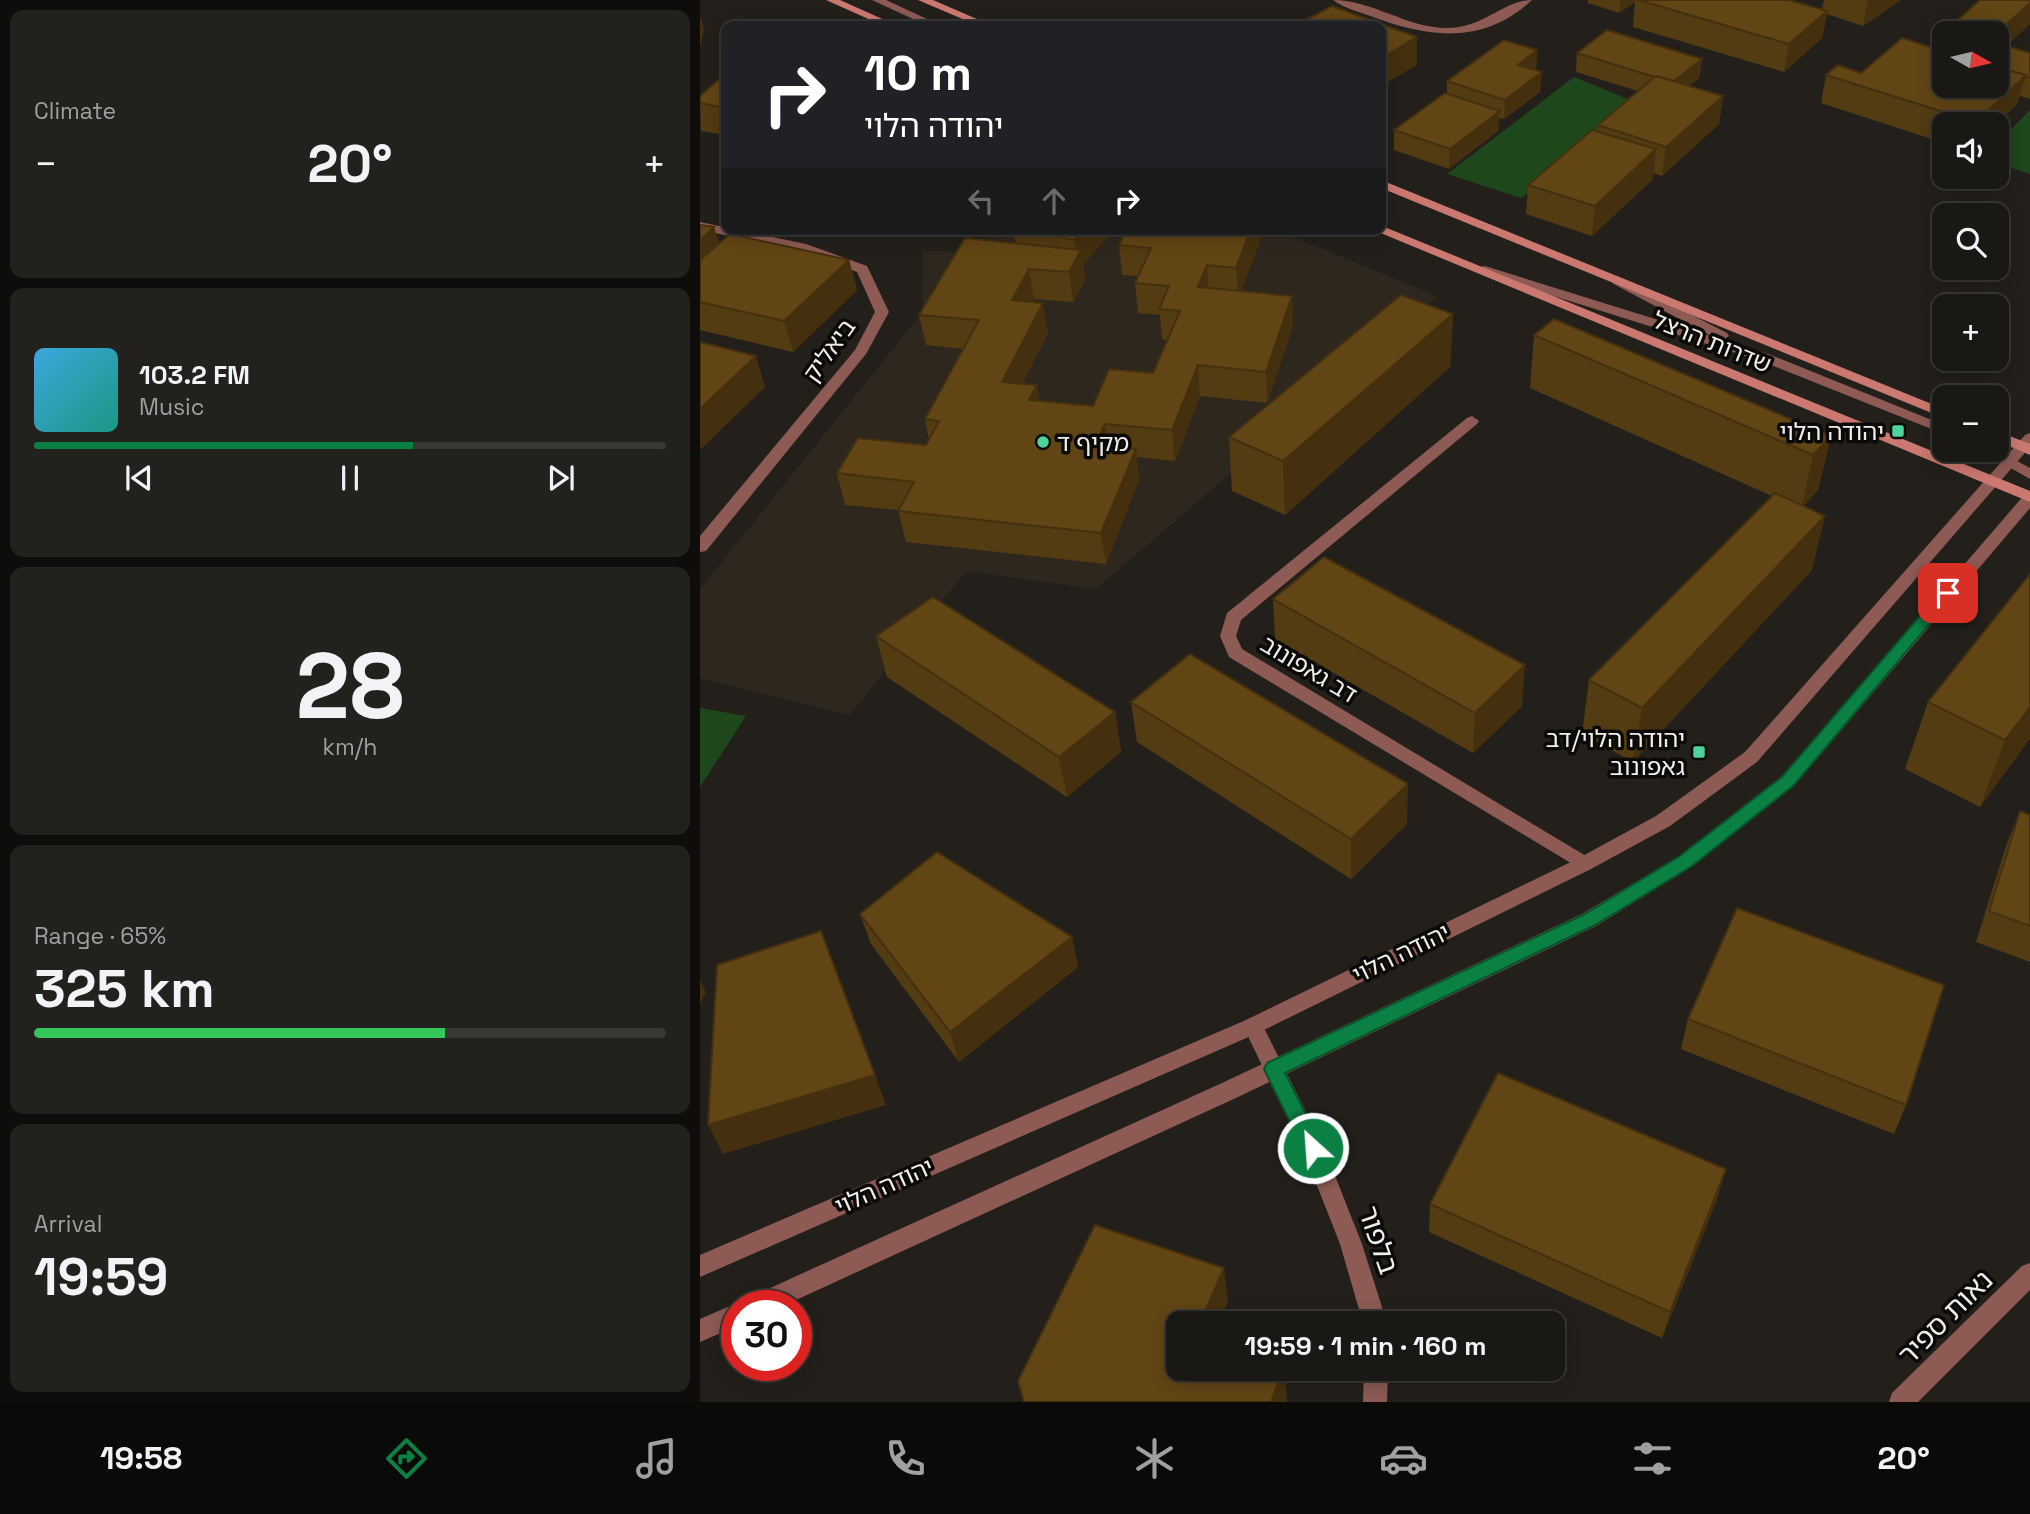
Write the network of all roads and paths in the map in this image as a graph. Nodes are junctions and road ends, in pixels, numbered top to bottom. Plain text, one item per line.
1 (831, 0) edge
2 (877, 0) edge
3 (923, 0) edge
4 (1338, 0) edge
5 (1527, 0) edge
6 (881, 21) edge
7 (925, 21) edge
8 (976, 21) edge
9 (1386, 186) edge
10 (700, 226) edge
11 (721, 230) edge
12 (1386, 233) edge
13 (743, 235) edge
14 (1450, 259) junction
15 (1595, 271) junction
16 (1766, 358) junction
17 (1932, 409) edge
18 (1472, 421) dead end
19 (1932, 425) edge
20 (2009, 440) edge
21 (2027, 445) edge
22 (2009, 462) junction
23 (2030, 474) edge
24 (1992, 482) junction
25 (2030, 498) edge
26 (700, 547) edge
27 (1584, 864) junction
28 (1253, 1026) junction
29 (1274, 1069) junction
30 (700, 1266) edge
31 (2030, 1274) edge
32 (791, 1290) edge
33 (1371, 1311) edge
34 (721, 1321) edge
35 (700, 1331) edge
36 (1376, 1381) edge
37 (1375, 1402) edge
38 (1901, 1402) edge

1 - 6 main road
2 - 7 street
3 - 8 main road
4 - 5 street
9 - 15 main road, שדרות הרצל
10 - 11 street, ביאליק
12 - 14 main road, שדרות הרצל
13 - 26 street, ביאליק
14 - 16 street
14 - 24 main road, שדרות הרצל
15 - 16 street
15 - 17 main road, שדרות הרצל
16 - 19 street
18 - 27 street, דב גאפונוב
20 - 21 main road
21 - 22 street, יהודה הלוי
22 - 23 street
22 - 24 street, יהודה הלוי
24 - 25 main road, שדרות הרצל
24 - 27 street, יהודה הלוי
25 - 29 street, יהודה הלוי
27 - 28 street, יהודה הלוי
28 - 29 street, בלפור
28 - 30 street, יהודה הלוי
29 - 32 street, יהודה הלוי
29 - 33 street, בלפור
31 - 38 street, נאות ספיר
34 - 35 street
36 - 37 street

